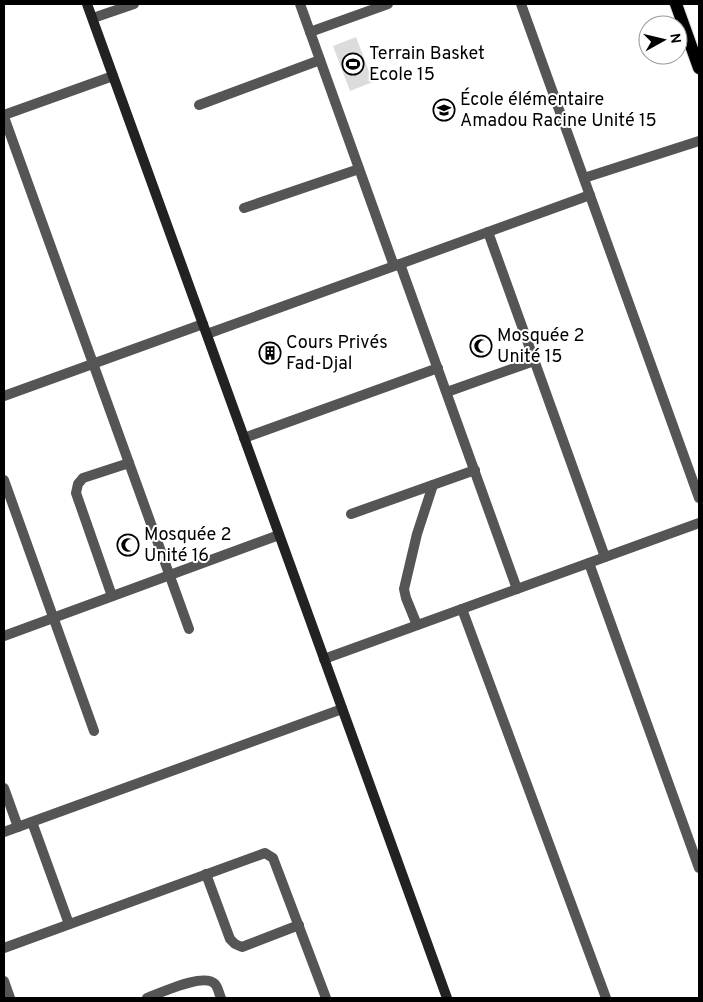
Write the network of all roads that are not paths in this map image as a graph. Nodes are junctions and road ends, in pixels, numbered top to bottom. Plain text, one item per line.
1 (87, 4) edge
2 (134, 4) edge
3 (300, 4) edge
4 (388, 4) edge
5 (521, 4) edge
6 (676, 4) edge
7 (92, 18) junction
8 (310, 32) junction
9 (320, 60) junction
10 (699, 68) edge
11 (113, 76) junction
12 (199, 105) dead end
13 (4, 116) edge
14 (699, 142) edge
15 (359, 169) junction
16 (584, 178) junction
17 (590, 195) junction
18 (244, 208) dead end
19 (488, 232) junction
20 (397, 265) junction
21 (203, 324) junction
22 (207, 334) junction
23 (534, 361) junction
24 (93, 364) junction
25 (438, 368) junction
26 (447, 392) junction
27 (4, 396) edge
28 (244, 438) junction
29 (129, 462) junction
30 (475, 470) junction
31 (4, 480) edge
32 (433, 485) junction
33 (699, 498) edge
34 (7, 502) edge
35 (351, 514) dead end
36 (699, 523) edge
37 (279, 535) junction
38 (605, 557) junction
39 (589, 563) junction
40 (170, 575) junction
41 (518, 589) junction
42 (112, 596) junction
43 (462, 609) junction
44 (53, 617) junction
45 (417, 625) junction
46 (190, 630) dead end
47 (4, 636) edge
48 (324, 659) junction
49 (342, 709) junction
50 (94, 731) dead end
51 (4, 788) edge
52 (32, 822) junction
53 (18, 827) junction
54 (4, 832) edge
55 (699, 868) edge
56 (206, 874) junction
57 (69, 924) junction
58 (300, 925) junction
59 (4, 948) edge
60 (4, 981) edge
61 (10, 998) edge
62 (147, 998) edge
63 (221, 998) edge
64 (326, 998) edge
65 (447, 998) edge
66 (606, 998) edge

1 - 7 street
2 - 7 street
3 - 8 street
4 - 8 street
5 - 16 street
6 - 10 main road
7 - 11 street
8 - 9 street
9 - 12 street
9 - 15 street
11 - 13 street
11 - 21 street
13 - 24 street
14 - 16 street
15 - 18 street
15 - 20 street
16 - 17 street
17 - 19 street
17 - 33 street
19 - 20 street
19 - 23 street
20 - 22 street
20 - 25 street
21 - 22 street
21 - 24 street
22 - 28 street
23 - 26 street
23 - 38 street
24 - 27 street
24 - 29 street
25 - 26 street
25 - 28 street
26 - 30 street
28 - 37 street
29 - 40 street
29 - 42 street
30 - 32 street
30 - 41 street
31 - 34 street
32 - 35 street
32 - 45 street
34 - 44 street
36 - 38 street
37 - 40 street
37 - 48 street
38 - 39 street
39 - 41 street
39 - 55 street
40 - 42 street
40 - 46 street
41 - 43 street
42 - 44 street
43 - 45 street
43 - 66 street
44 - 47 street
44 - 50 street
45 - 48 street
48 - 49 street
49 - 52 street
49 - 65 street
51 - 53 street
52 - 53 street
52 - 57 street
53 - 54 street
56 - 57 street
56 - 58 street
56 - 58 street
57 - 59 street
58 - 64 street
60 - 61 street
62 - 63 street

